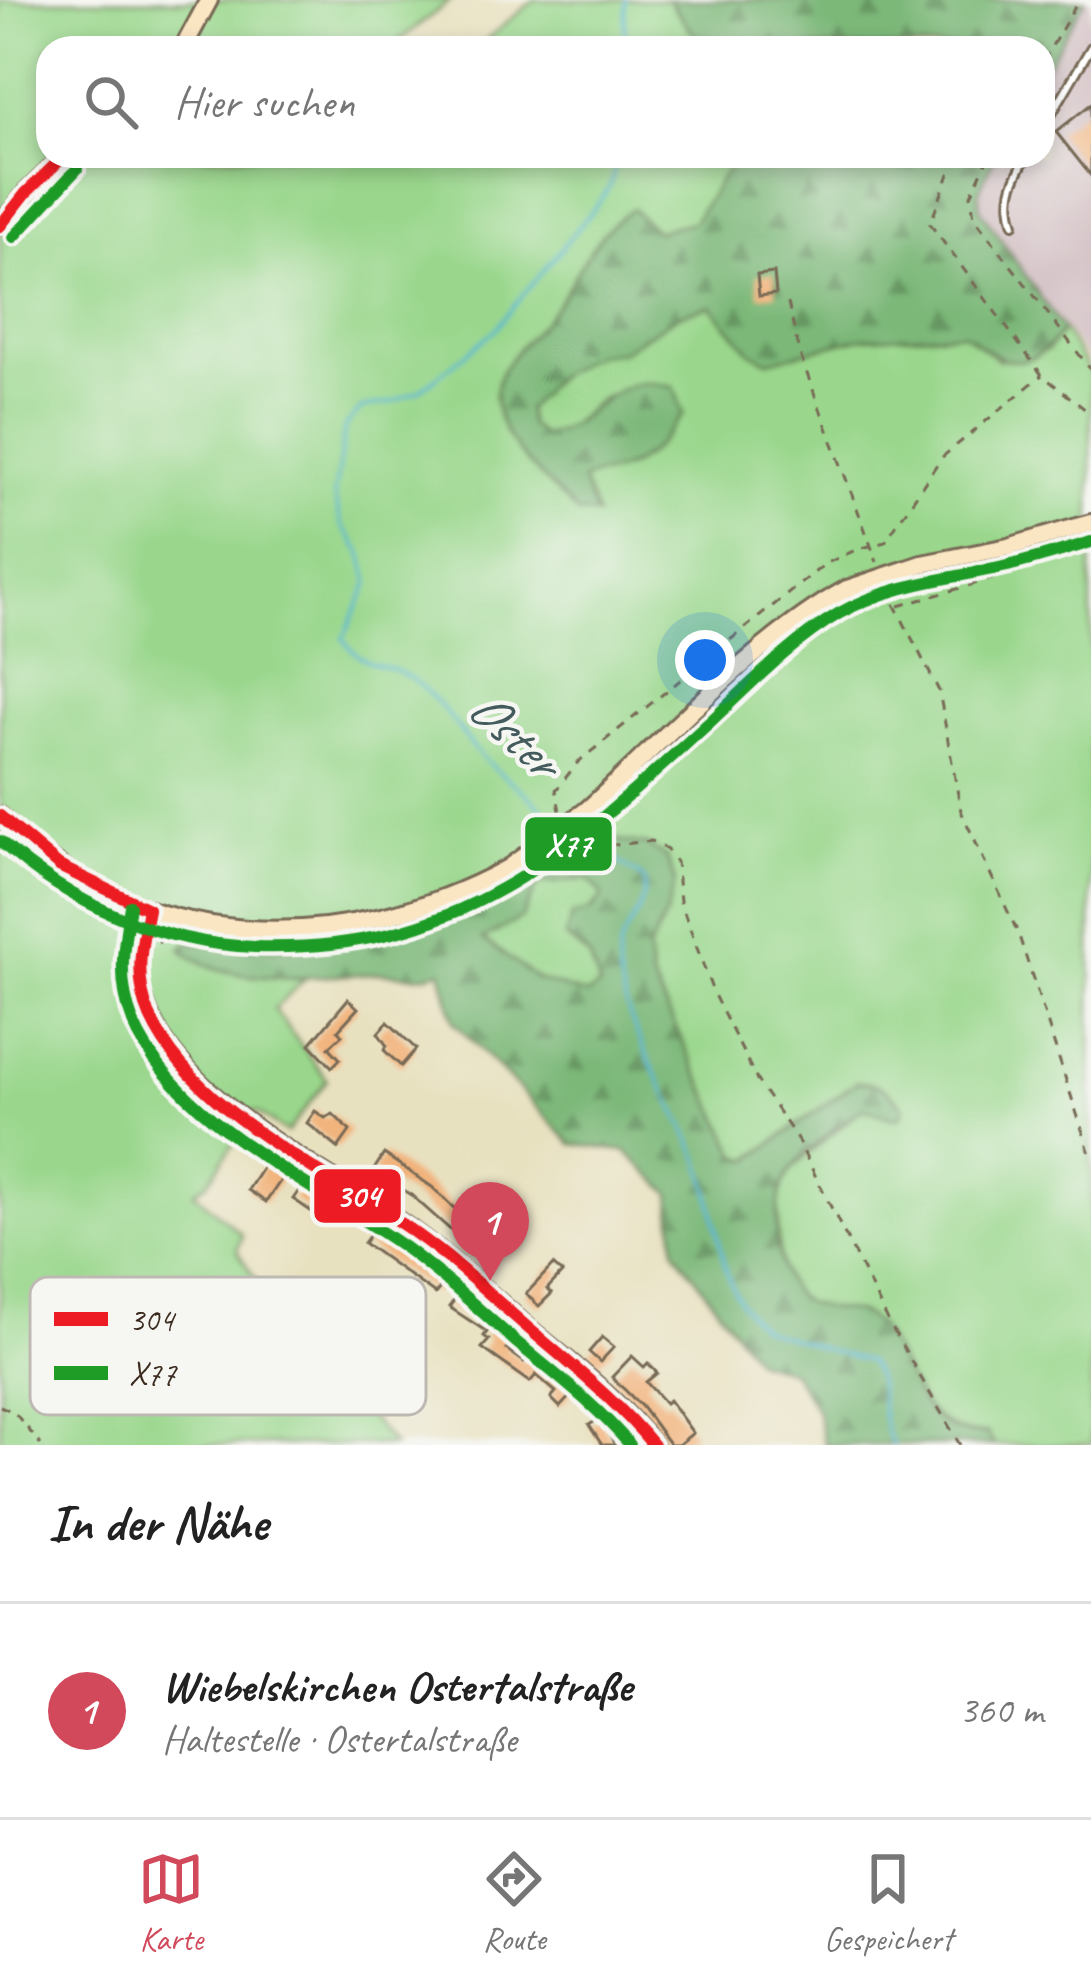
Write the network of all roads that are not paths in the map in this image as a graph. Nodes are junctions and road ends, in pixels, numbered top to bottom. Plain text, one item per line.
1 (209, 0) edge
2 (190, 36) edge
3 (1091, 47) edge
4 (1055, 108) edge
5 (52, 168) edge
6 (1020, 168) edge
7 (1014, 224) dead end
8 (0, 226) edge
9 (1091, 524) edge
10 (0, 816) edge
11 (148, 909) junction
12 (652, 1445) edge

1 - 2 main road
3 - 4 lane
5 - 8 main road
6 - 7 lane
9 - 11 main road, bridge
10 - 11 main road
11 - 12 main road

